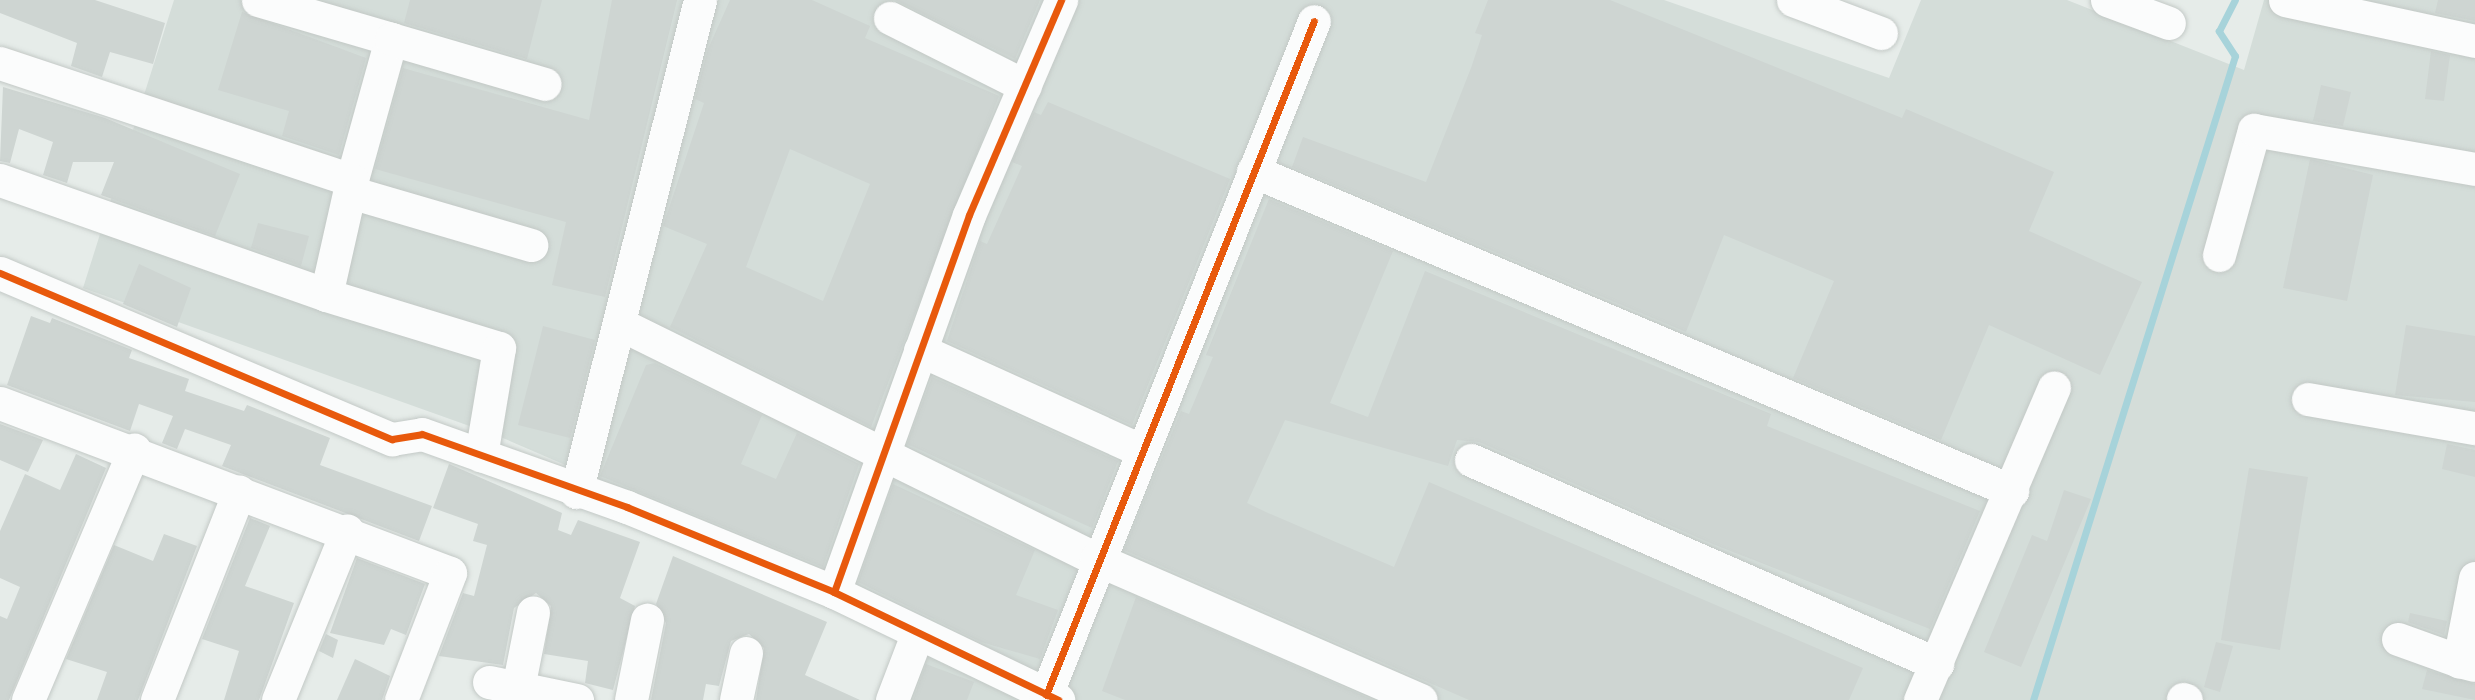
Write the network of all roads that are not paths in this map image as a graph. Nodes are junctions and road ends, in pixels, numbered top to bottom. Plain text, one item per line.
1 (258, 0) edge
2 (700, 0) edge
3 (1061, 0) edge
4 (1793, 0) edge
5 (2107, 0) edge
6 (2285, 0) edge
7 (890, 18) dead end
8 (1314, 21) dead end
9 (2169, 23) dead end
10 (1881, 33) dead end
11 (391, 39) junction
12 (2475, 41) edge
13 (0, 63) edge
14 (545, 84) dead end
15 (1025, 86) junction
16 (2475, 169) edge
17 (1252, 172) junction
18 (0, 180) edge
19 (351, 186) junction
20 (531, 245) dead end
21 (2218, 255) dead end
22 (0, 274) edge
23 (326, 295) junction
24 (622, 325) junction
25 (920, 350) junction
26 (2054, 388) dead end
27 (2308, 399) dead end
28 (0, 403) edge
29 (2475, 428) edge
30 (884, 449) junction
31 (134, 450) junction
32 (1140, 450) junction
33 (481, 455) junction
34 (1471, 460) dead end
35 (2012, 491) junction
36 (239, 492) junction
37 (576, 492) junction
38 (347, 531) junction
39 (1096, 559) junction
40 (2475, 578) edge
41 (834, 592) junction
42 (533, 612) dead end
43 (648, 620) dead end
44 (916, 637) junction
45 (2398, 639) dead end
46 (746, 653) dead end
47 (2467, 663) edge
48 (1937, 664) junction
49 (1052, 697) edge
50 (28, 700) edge
51 (157, 700) edge
52 (278, 700) edge
53 (401, 700) edge
54 (577, 700) edge
55 (631, 700) edge
56 (736, 700) edge
57 (892, 700) edge
58 (1421, 700) edge
59 (1920, 700) edge

1 - 11 street
2 - 24 street
3 - 15 street
4 - 10 street
5 - 9 street
6 - 12 street
7 - 15 street
8 - 17 street
11 - 14 street
11 - 19 street
13 - 19 street
15 - 25 street
16 - 21 street
17 - 32 street
17 - 35 street
18 - 23 street
19 - 20 street
19 - 23 street
22 - 33 street
23 - 33 street
24 - 30 street
24 - 37 street
25 - 30 street
25 - 32 street
26 - 35 street
27 - 29 street
28 - 31 street
30 - 39 street
30 - 41 street
31 - 36 street
31 - 50 street
32 - 39 street
33 - 37 street
34 - 48 street
35 - 48 street
36 - 38 street
36 - 51 street
37 - 41 street
38 - 52 street
38 - 53 street
39 - 49 street
39 - 58 street
40 - 47 street
41 - 44 street
42 - 54 street
43 - 55 street
44 - 49 street
44 - 57 street
45 - 47 street
46 - 56 street
48 - 59 street

